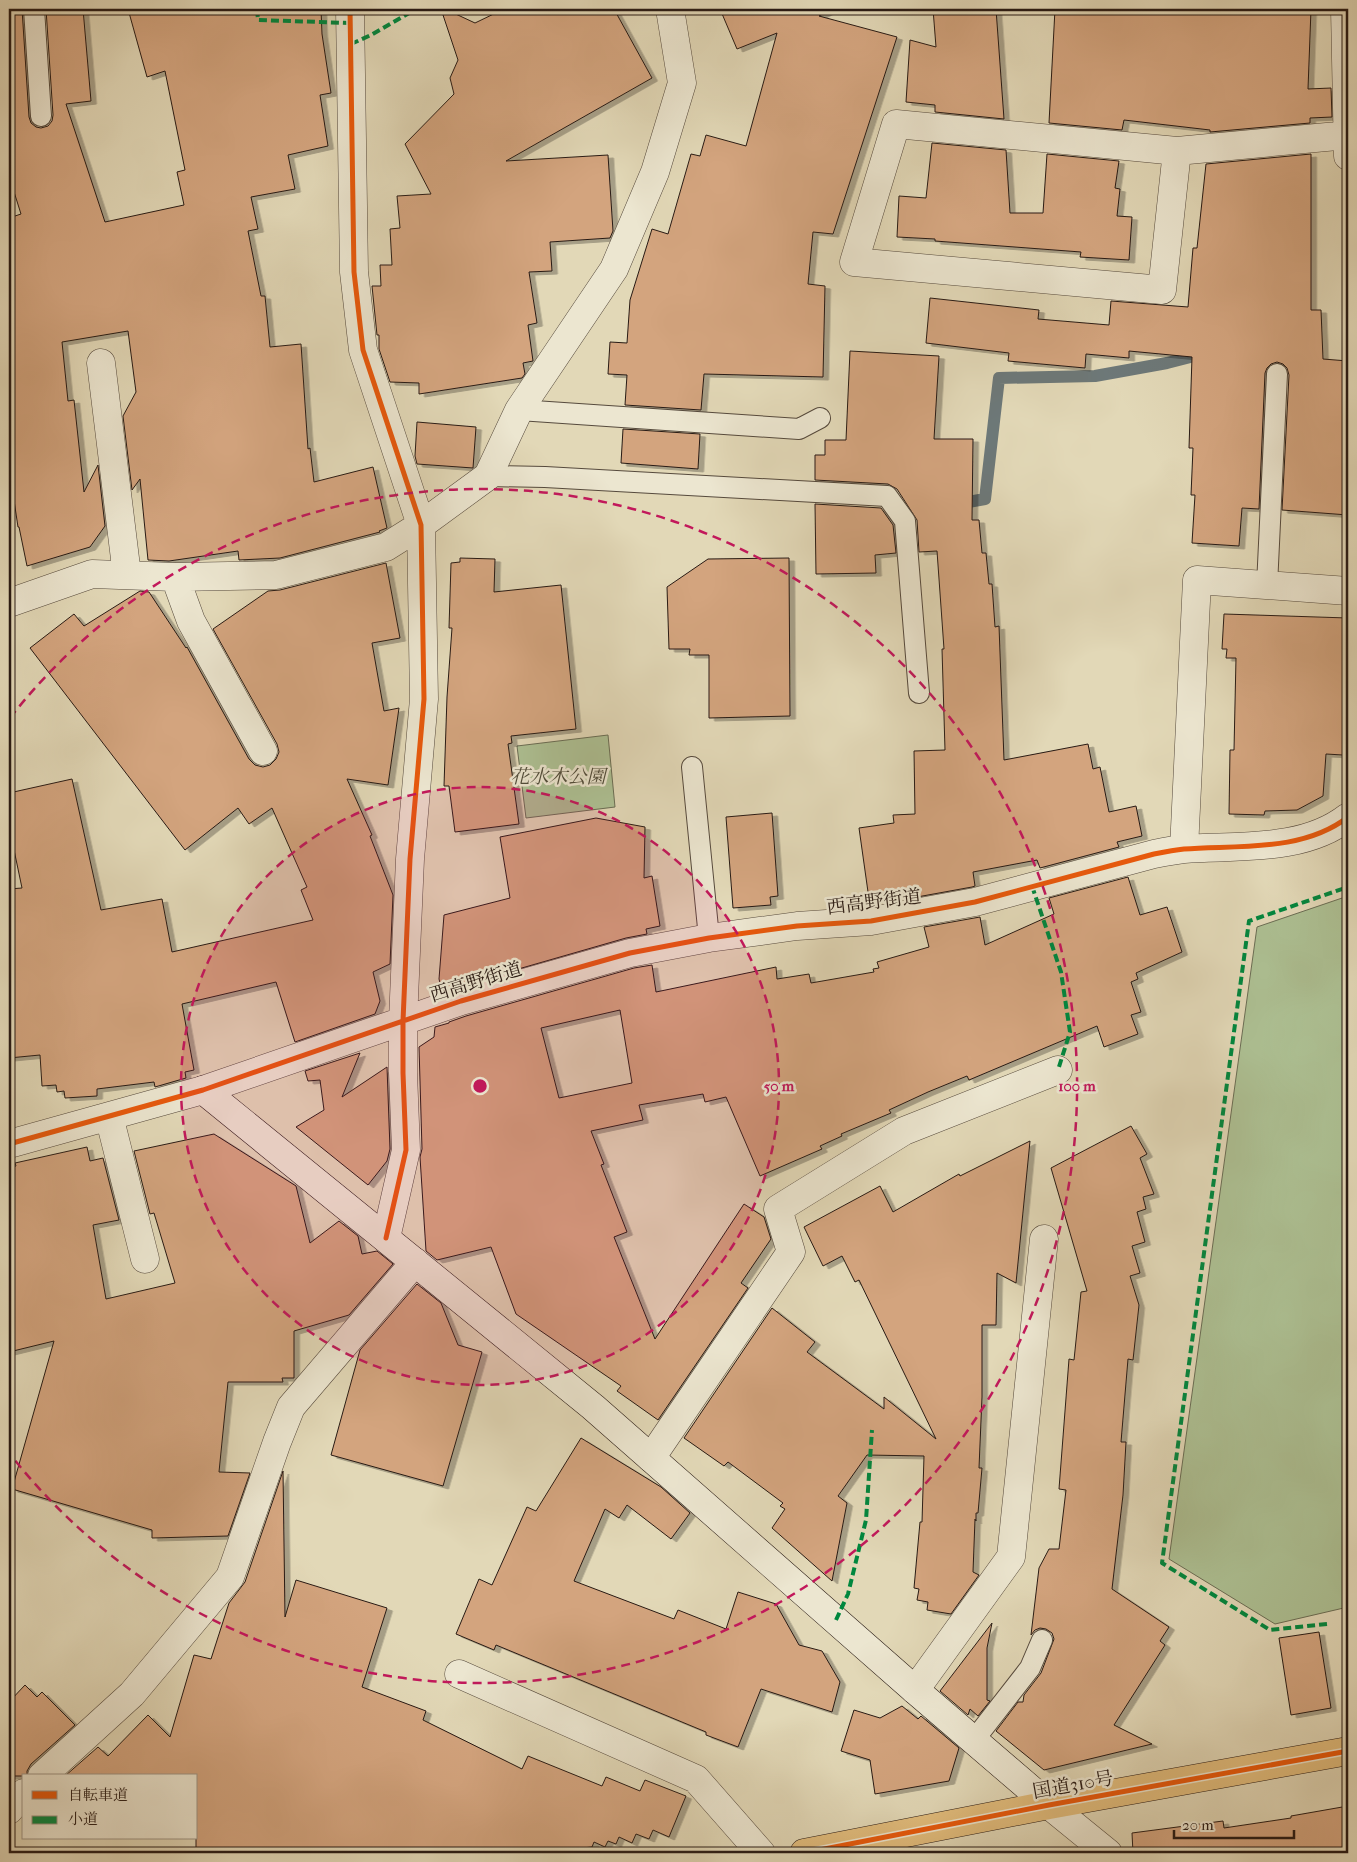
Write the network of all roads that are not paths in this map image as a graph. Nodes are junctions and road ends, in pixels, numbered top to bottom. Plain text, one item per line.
1 (34, 9) edge
2 (350, 9) edge
3 (670, 9) edge
4 (1345, 9) edge
5 (1347, 54) edge
6 (41, 116) dead end
7 (1348, 135) edge
8 (1177, 151) junction
9 (1348, 156) edge
10 (101, 363) dead end
11 (1277, 374) dead end
12 (519, 410) junction
13 (820, 418) dead end
14 (488, 476) junction
15 (421, 525) junction
16 (127, 575) junction
17 (175, 577) junction
18 (1267, 586) junction
19 (1348, 591) edge
20 (9, 603) edge
21 (918, 694) dead end
22 (263, 751) dead end
23 (692, 767) dead end
24 (1348, 817) edge
25 (1184, 849) junction
26 (709, 938) junction
27 (403, 1021) junction
28 (1058, 1070) dead end
29 (203, 1090) junction
30 (109, 1116) junction
31 (9, 1144) edge
32 (386, 1238) junction
33 (1044, 1239) dead end
34 (145, 1259) dead end
35 (415, 1262) junction
36 (652, 1458) junction
37 (1042, 1640) dead end
38 (459, 1674) dead end
39 (915, 1690) junction
40 (974, 1740) junction
41 (1348, 1751) edge
42 (44, 1774) edge
43 (22, 1794) edge
44 (1049, 1805) junction
45 (9, 1810) edge
46 (760, 1853) edge
47 (804, 1853) edge
48 (1108, 1853) edge

1 - 6 lane
2 - 15 street
3 - 12 street
4 - 5 street
5 - 7 street
7 - 8 street
7 - 9 street
8 - 8 street
10 - 16 street
11 - 18 lane
12 - 13 lane
12 - 14 street
14 - 15 street
14 - 21 lane
15 - 17 street
15 - 27 street
16 - 17 street
16 - 20 street
17 - 22 street
18 - 19 street
18 - 25 street
23 - 26 lane
24 - 25 street, 西高野街道
25 - 26 street, 西高野街道
26 - 27 street, 西高野街道
27 - 29 street, 西高野街道
27 - 32 street
28 - 36 street
29 - 30 street, 西高野街道
29 - 32 street
30 - 31 street, 西高野街道
30 - 34 street
32 - 35 street
33 - 39 street
35 - 36 street
35 - 42 street
36 - 39 street
37 - 40 lane
38 - 46 street
39 - 40 street
40 - 44 street
41 - 44 highway, 国道310号
43 - 45 street
44 - 47 highway, 国道310号
44 - 48 street

